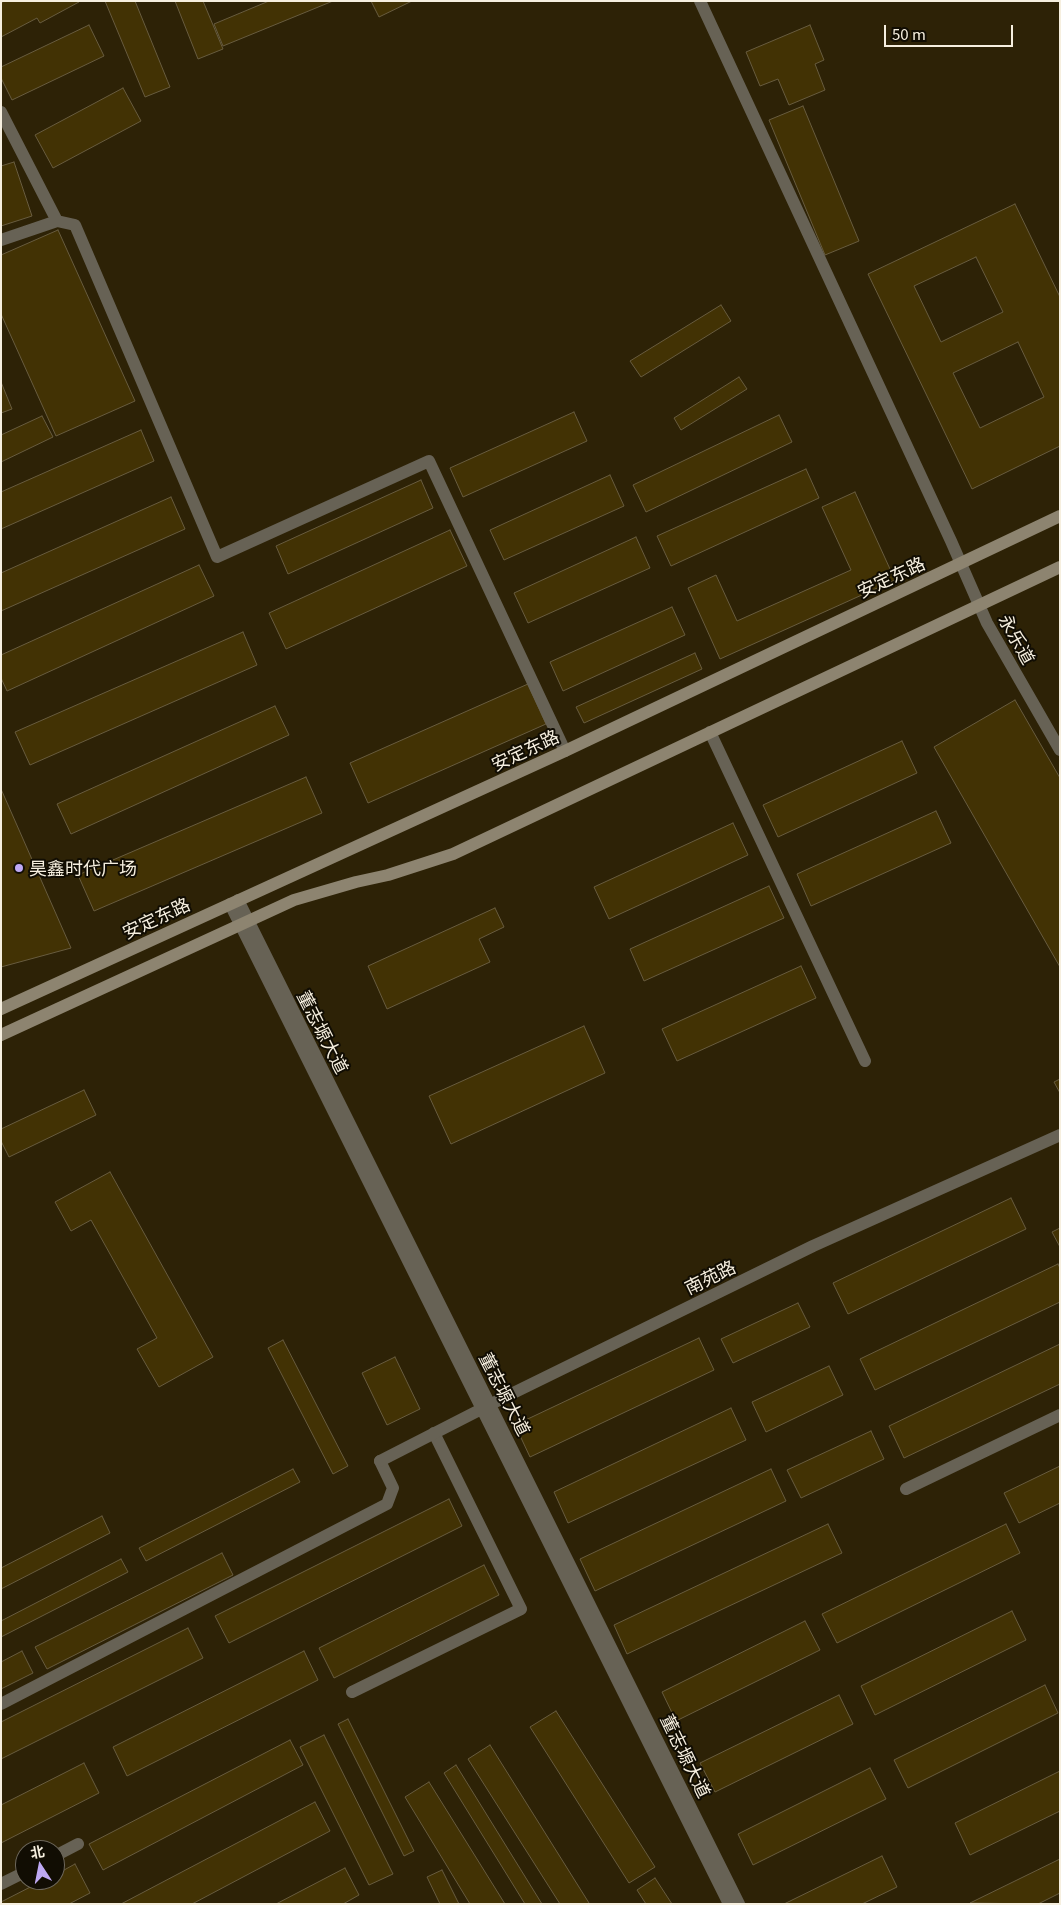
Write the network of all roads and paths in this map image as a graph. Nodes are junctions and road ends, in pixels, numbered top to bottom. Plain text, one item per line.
1 (700, 1) edge
2 (1, 112) edge
3 (57, 221) junction
4 (1, 240) edge
5 (1060, 516) edge
6 (960, 563) junction
7 (1060, 567) edge
8 (978, 604) junction
9 (710, 732) junction
10 (1060, 750) edge
11 (565, 751) junction
12 (234, 902) junction
13 (244, 922) junction
14 (1, 1009) edge
15 (1, 1035) edge
16 (865, 1061) dead end
17 (1060, 1135) edge
18 (1060, 1143) edge
19 (488, 1410) junction
20 (1060, 1415) edge
21 (436, 1436) junction
22 (906, 1490) dead end
23 (352, 1692) dead end
24 (1, 1704) edge
25 (78, 1844) dead end
26 (65, 1851) edge
27 (15, 1877) edge
28 (1, 1884) edge
29 (729, 1904) edge
30 (740, 1904) edge

1 - 6 street, 永乐道
2 - 3 street
3 - 4 street
3 - 11 street
5 - 6 main road, 安定东路
6 - 8 street, 永乐道
6 - 11 main road, 安定东路
7 - 8 main road
8 - 9 main road
8 - 10 street, 永乐道
9 - 13 main road
9 - 16 street
11 - 12 main road, 安定东路
12 - 13 street, 董志塬大道
12 - 14 main road, 安定东路
13 - 15 main road
13 - 19 street, 董志塬大道
17 - 19 street, 南苑路
18 - 19 street, 南苑路
19 - 21 street, 南苑路
19 - 29 street, 董志塬大道
19 - 30 street, 董志塬大道
20 - 22 street
21 - 23 street
21 - 24 street, 南苑路
25 - 26 street
27 - 28 street

